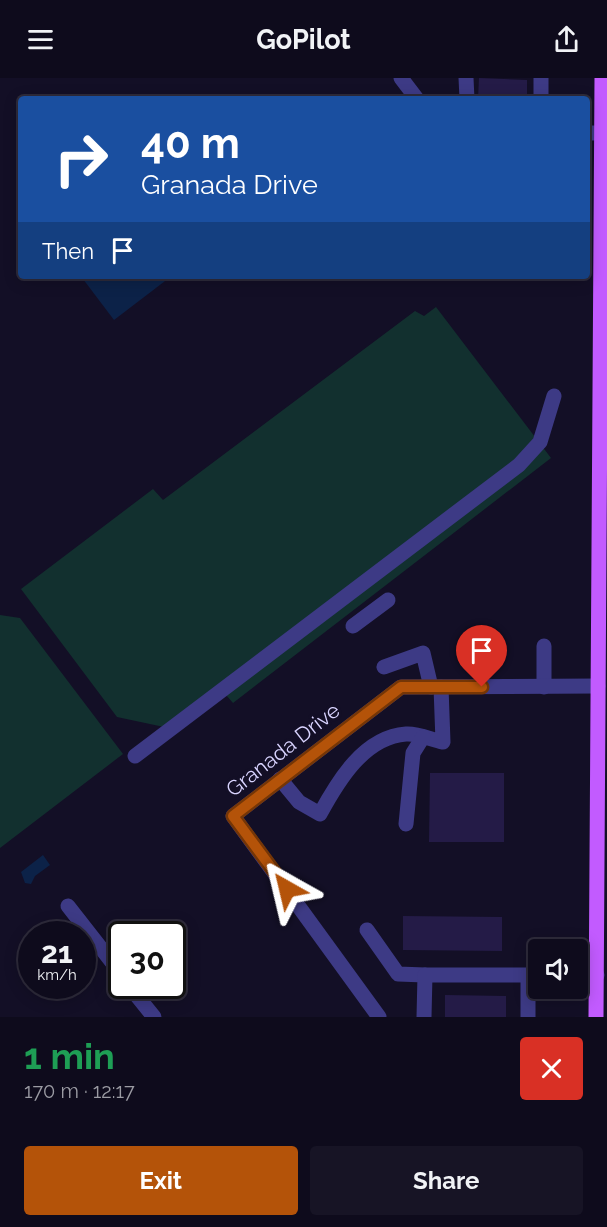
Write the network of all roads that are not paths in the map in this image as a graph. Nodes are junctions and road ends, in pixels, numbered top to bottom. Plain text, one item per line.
1 (401, 78) edge
2 (465, 78) edge
3 (541, 78) edge
4 (602, 78) edge
5 (415, 96) edge
6 (467, 96) edge
7 (541, 96) edge
8 (594, 133) edge
9 (604, 185) edge
10 (604, 263) edge
11 (554, 396) dead end
12 (388, 600) dead end
13 (353, 626) dead end
14 (603, 635) edge
15 (544, 646) dead end
16 (384, 667) dead end
17 (598, 686) junction
18 (436, 687) junction
19 (544, 687) junction
20 (602, 712) edge
21 (423, 737) junction
22 (135, 756) dead end
23 (280, 779) junction
24 (406, 824) dead end
25 (603, 836) edge
26 (68, 906) dead end
27 (367, 930) dead end
28 (108, 957) edge
29 (600, 965) edge
30 (425, 975) junction
31 (528, 975) edge
32 (139, 999) edge
33 (530, 999) edge
34 (154, 1017) edge
35 (379, 1017) edge
36 (424, 1017) edge
37 (528, 1017) edge
38 (596, 1017) edge

1 - 5 street
2 - 6 street
3 - 7 street
4 - 8 main road
8 - 9 main road
9 - 10 main road
10 - 14 main road
11 - 22 street
12 - 13 street
14 - 17 main road
15 - 19 street
16 - 18 street
17 - 19 street, Granada Drive
17 - 20 main road
18 - 19 street, Granada Drive
18 - 21 street
18 - 23 street, Granada Drive
20 - 25 main road
21 - 23 street
21 - 24 street
23 - 35 street, Granada Drive
25 - 29 main road
26 - 28 street
27 - 30 street
29 - 38 main road
30 - 31 street
30 - 36 street
32 - 34 street
33 - 37 street

